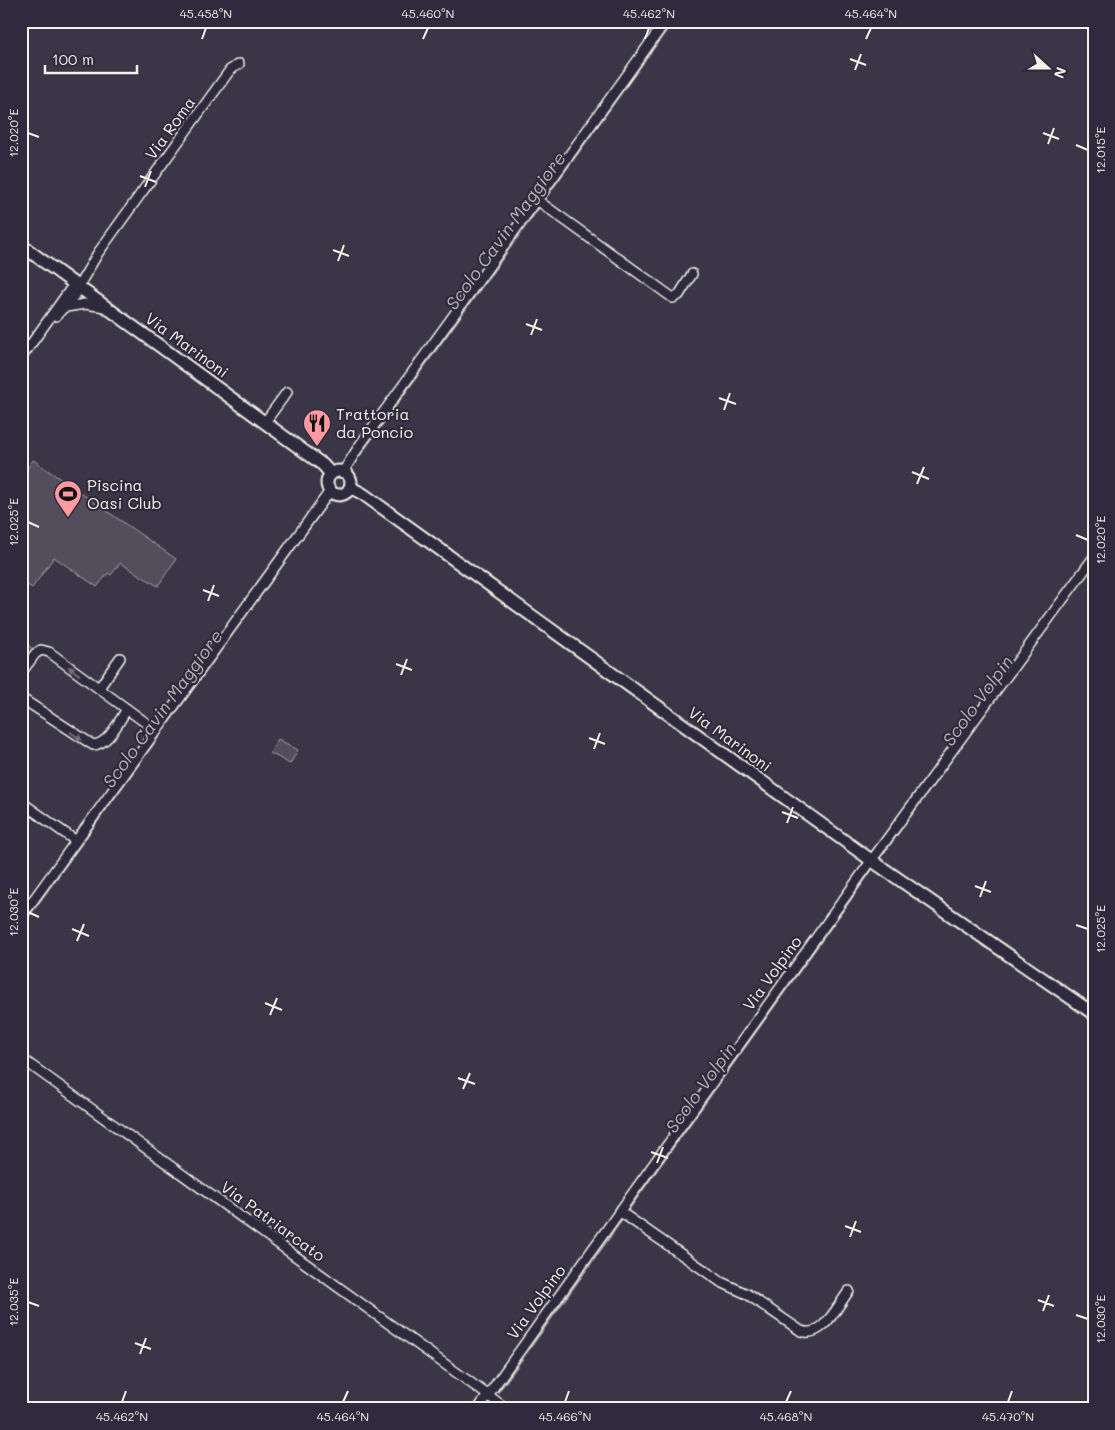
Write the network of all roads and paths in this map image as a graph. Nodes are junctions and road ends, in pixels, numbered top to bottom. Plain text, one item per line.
1 (666, 21) edge
2 (239, 64) dead end
3 (541, 203) junction
4 (21, 245) edge
5 (692, 274) dead end
6 (78, 287) junction
7 (66, 307) junction
8 (106, 308) junction
9 (40, 333) junction
10 (21, 358) edge
11 (287, 392) dead end
12 (265, 422) junction
13 (343, 472) junction
14 (331, 474) junction
15 (350, 487) junction
16 (330, 491) junction
17 (1094, 557) edge
18 (120, 658) dead end
19 (21, 674) edge
20 (99, 688) junction
21 (21, 698) edge
22 (128, 709) junction
23 (156, 731) junction
24 (22, 805) edge
25 (76, 841) junction
26 (871, 860) junction
27 (21, 916) edge
28 (1094, 1014) edge
29 (21, 1058) edge
30 (623, 1214) junction
31 (849, 1291) dead end
32 (488, 1396) junction
33 (478, 1409) edge
34 (507, 1409) edge

1 - 3 street
2 - 6 street, Via Roma
3 - 5 street
3 - 13 street
4 - 6 main road, Via Marinoni
6 - 7 street
6 - 8 main road, Via Marinoni
6 - 9 street
7 - 8 street
7 - 9 street
8 - 12 main road, Via Marinoni
9 - 10 street
11 - 12 street
12 - 14 main road, Via Marinoni
13 - 14 main road
13 - 15 main road
14 - 16 main road
15 - 16 main road
15 - 26 main road, Via Marinoni
16 - 23 street
17 - 26 street, Via Volpino
18 - 20 street
20 -> 19 street
20 - 22 street
21 -> 22 street
22 - 23 street
23 - 25 street
24 - 25 street
25 - 27 street
26 - 28 main road, Via Marinoni
26 - 30 street, Via Volpino
29 - 32 street, Via Patriarcato
30 - 31 street
30 - 32 street, Via Volpino
32 - 33 street, Via Volpino
32 - 34 street, Via Patriarcato

